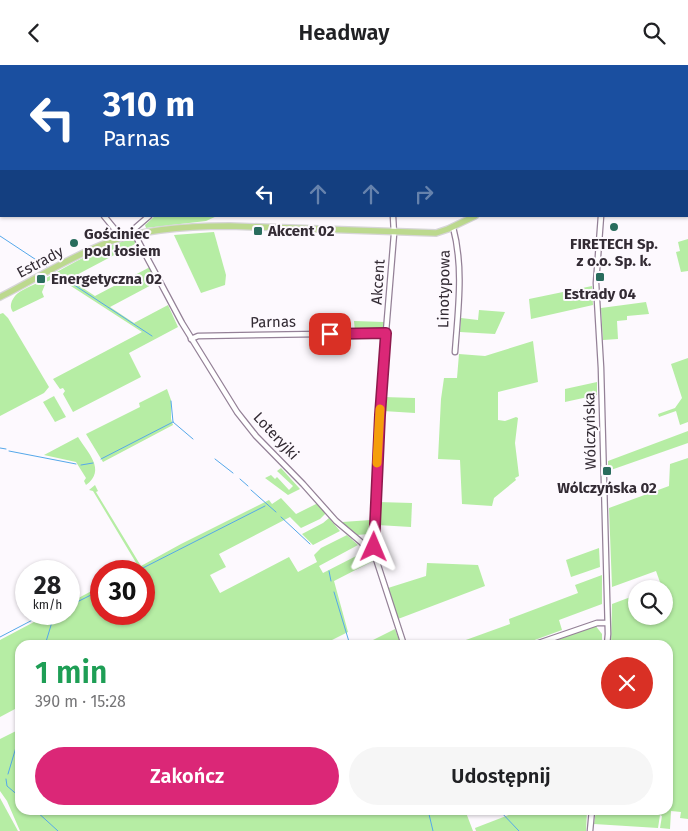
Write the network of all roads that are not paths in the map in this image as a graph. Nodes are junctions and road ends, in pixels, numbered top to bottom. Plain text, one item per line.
1 (105, 217) edge
2 (148, 217) edge
3 (393, 217) edge
4 (460, 217) edge
5 (473, 217) edge
6 (601, 217) edge
7 (462, 223) junction
8 (453, 227) junction
9 (393, 232) junction
10 (133, 235) junction
11 (122, 238) junction
12 (0, 297) edge
13 (386, 333) junction
14 (191, 339) junction
15 (455, 352) dead end
16 (376, 559) junction
17 (607, 623) junction
18 (402, 640) edge
19 (548, 640) edge
20 (607, 640) edge
21 (592, 815) edge
22 (590, 831) edge

1 - 11 street
2 - 10 street
3 - 9 street, Akcent
4 - 7 street
5 - 7 main road, Estrady
6 - 17 street, Wólczyńska
7 - 8 main road, Estrady
8 - 9 main road, Estrady
8 - 15 street, Linotypowa
9 - 10 main road, Estrady
9 - 13 street, Akcent
10 - 11 main road, Estrady
10 - 14 street, Loteryjki
11 - 12 main road, Estrady
13 - 14 street, Parnas
13 - 16 street, Akcent
14 - 16 street, Loteryjki
16 - 18 street, Loteryjki
17 - 19 street
17 - 20 street, Wólczyńska
21 - 22 street

